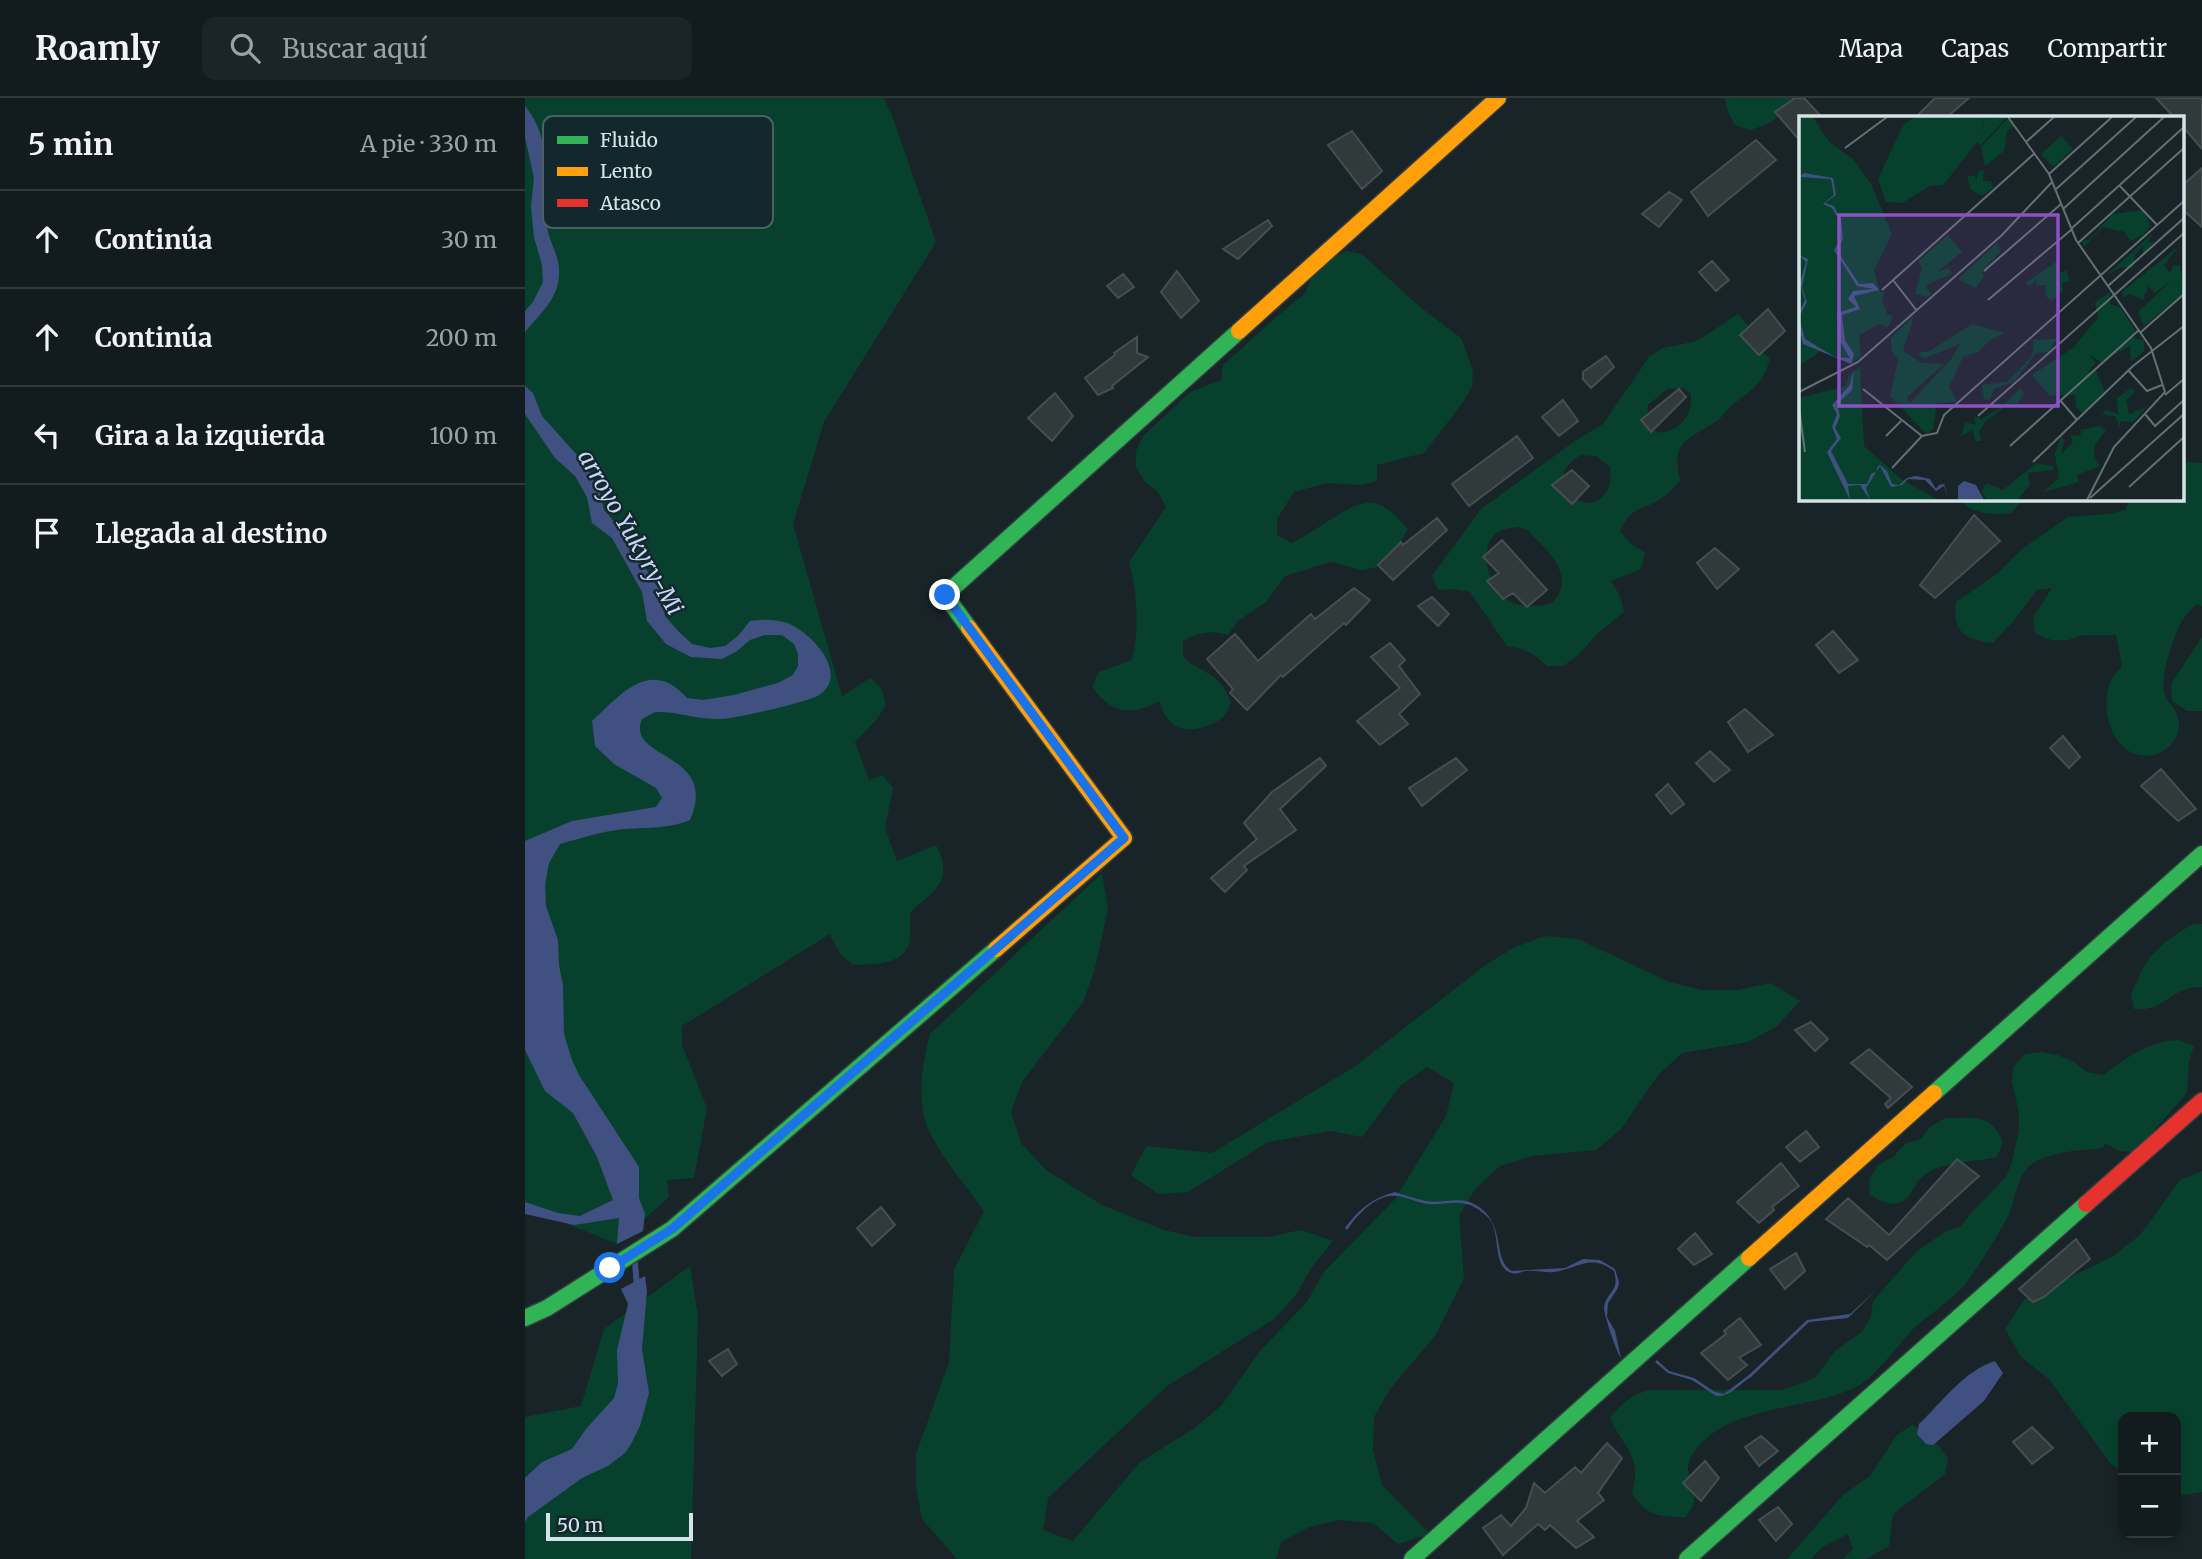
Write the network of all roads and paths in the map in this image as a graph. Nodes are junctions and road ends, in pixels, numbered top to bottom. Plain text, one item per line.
1 (1498, 98) edge
2 (2202, 853) edge
3 (2202, 1101) edge
4 (525, 1318) edge
5 (1412, 1559) edge
6 (1687, 1559) edge

1 - 4 street
2 - 5 street
3 - 6 street

